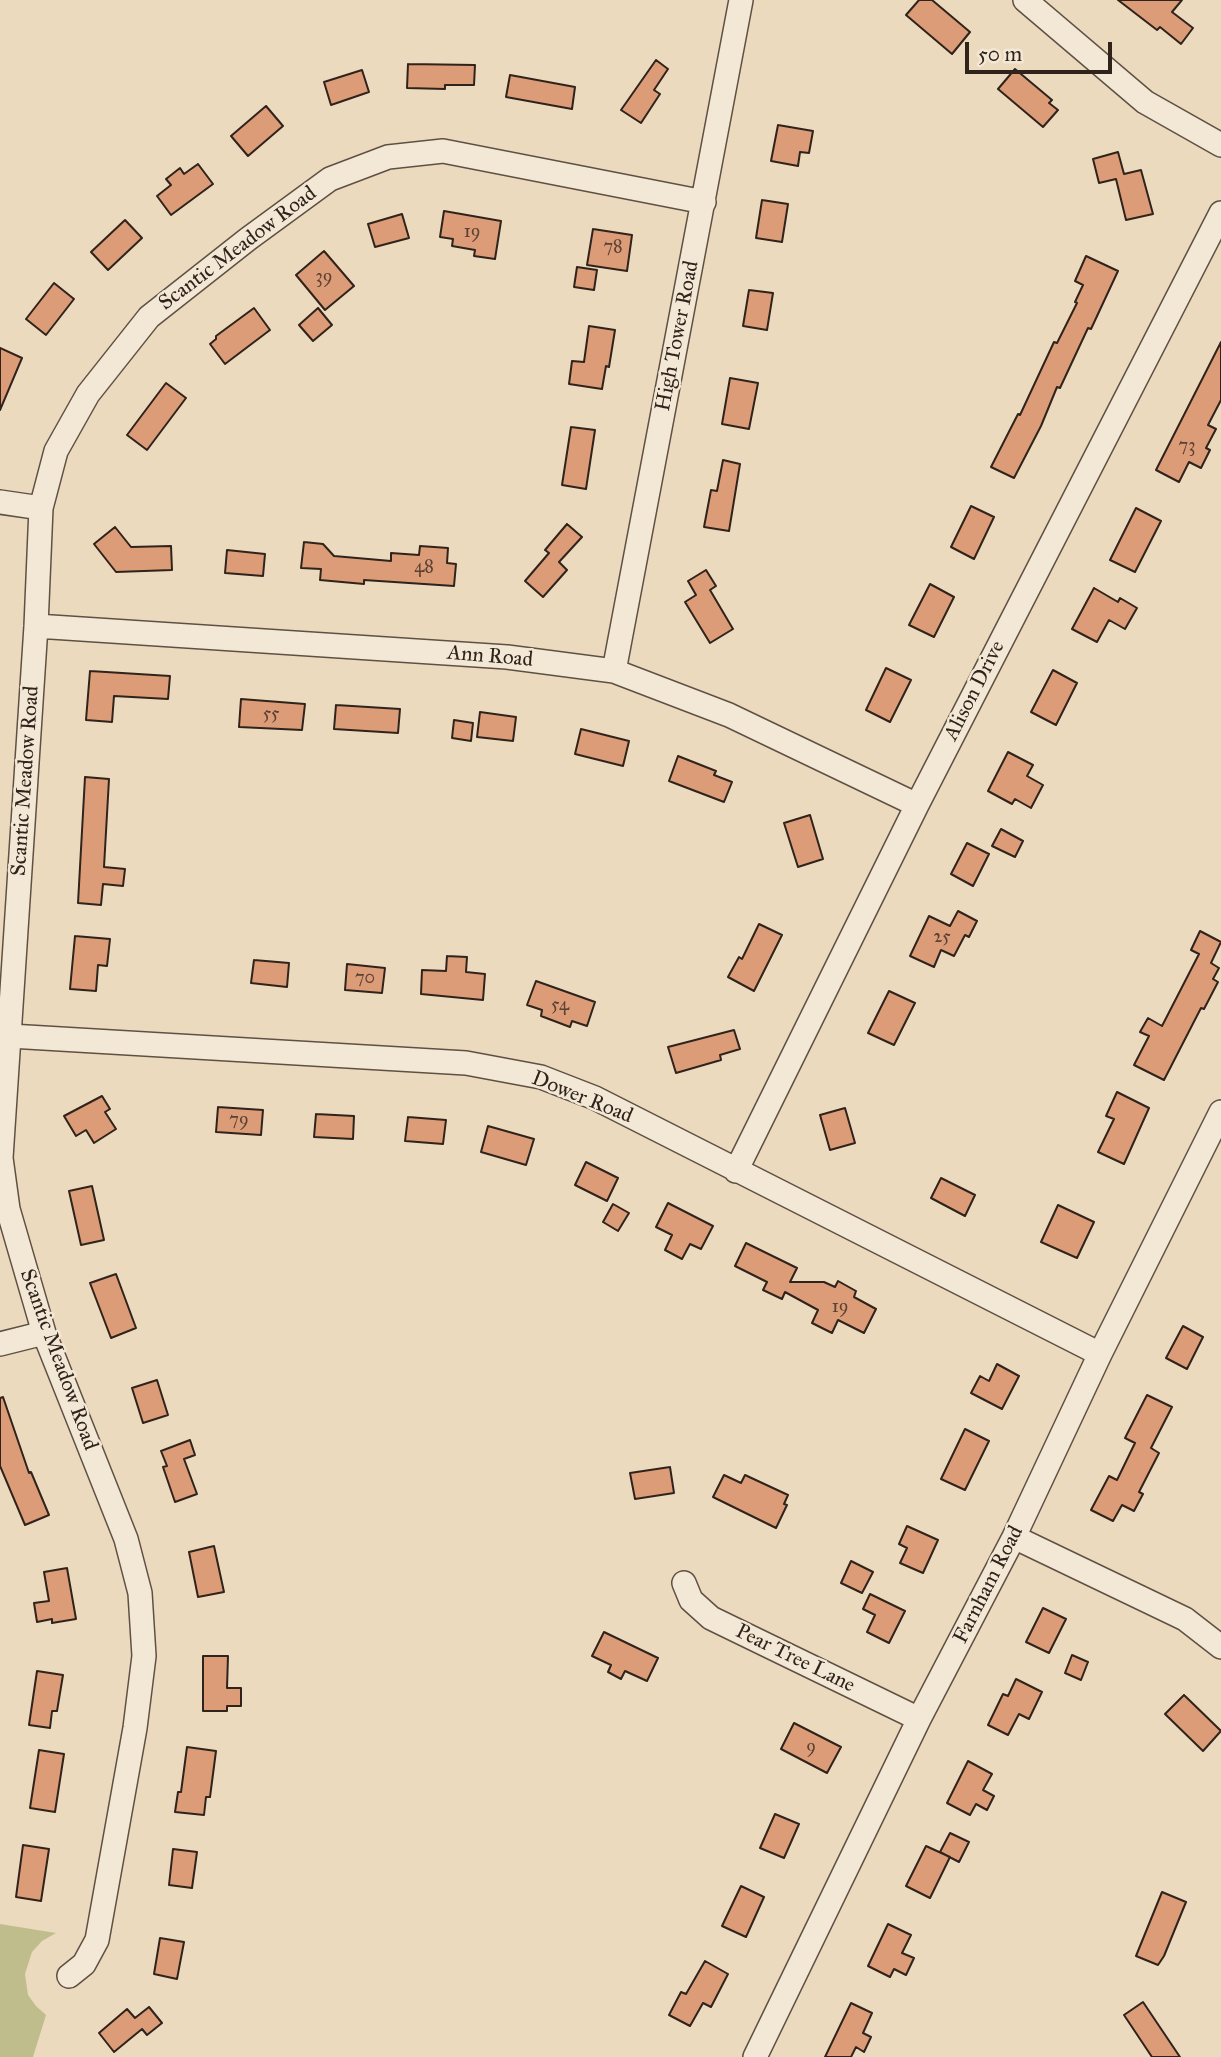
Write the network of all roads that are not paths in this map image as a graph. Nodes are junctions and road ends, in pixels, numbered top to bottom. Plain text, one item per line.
1 (741, 0) edge
2 (1025, 0) edge
3 (1221, 145) edge
4 (704, 202) junction
5 (1221, 214) edge
6 (0, 502) edge
7 (41, 508) junction
8 (36, 626) junction
9 (614, 671) junction
10 (917, 805) junction
11 (10, 1037) junction
12 (1221, 1112) edge
13 (736, 1171) junction
14 (44, 1333) junction
15 (0, 1344) edge
16 (1100, 1354) junction
17 (1014, 1537) junction
18 (684, 1583) dead end
19 (1221, 1647) edge
20 (919, 1720) junction
21 (69, 1976) dead end
22 (755, 2057) edge

1 - 4 street, High Tower Road
2 - 3 street
4 - 7 street, Scantic Meadow Road
4 - 9 street, High Tower Road
5 - 10 street, Alison Drive
6 - 7 street
7 - 8 street, Scantic Meadow Road
8 - 9 street, Ann Road
8 - 11 street, Scantic Meadow Road
9 - 10 street, Ann Road
10 - 13 street, Alison Drive
11 - 13 street, Dower Road
11 - 14 street, Scantic Meadow Road
12 - 16 street, Farnham Road
13 - 16 street, Dower Road
14 - 15 street
14 - 21 street, Scantic Meadow Road
16 - 17 street, Farnham Road
17 - 19 street
17 - 20 street, Farnham Road
18 - 20 street, Pear Tree Lane
20 - 22 street, Farnham Road

